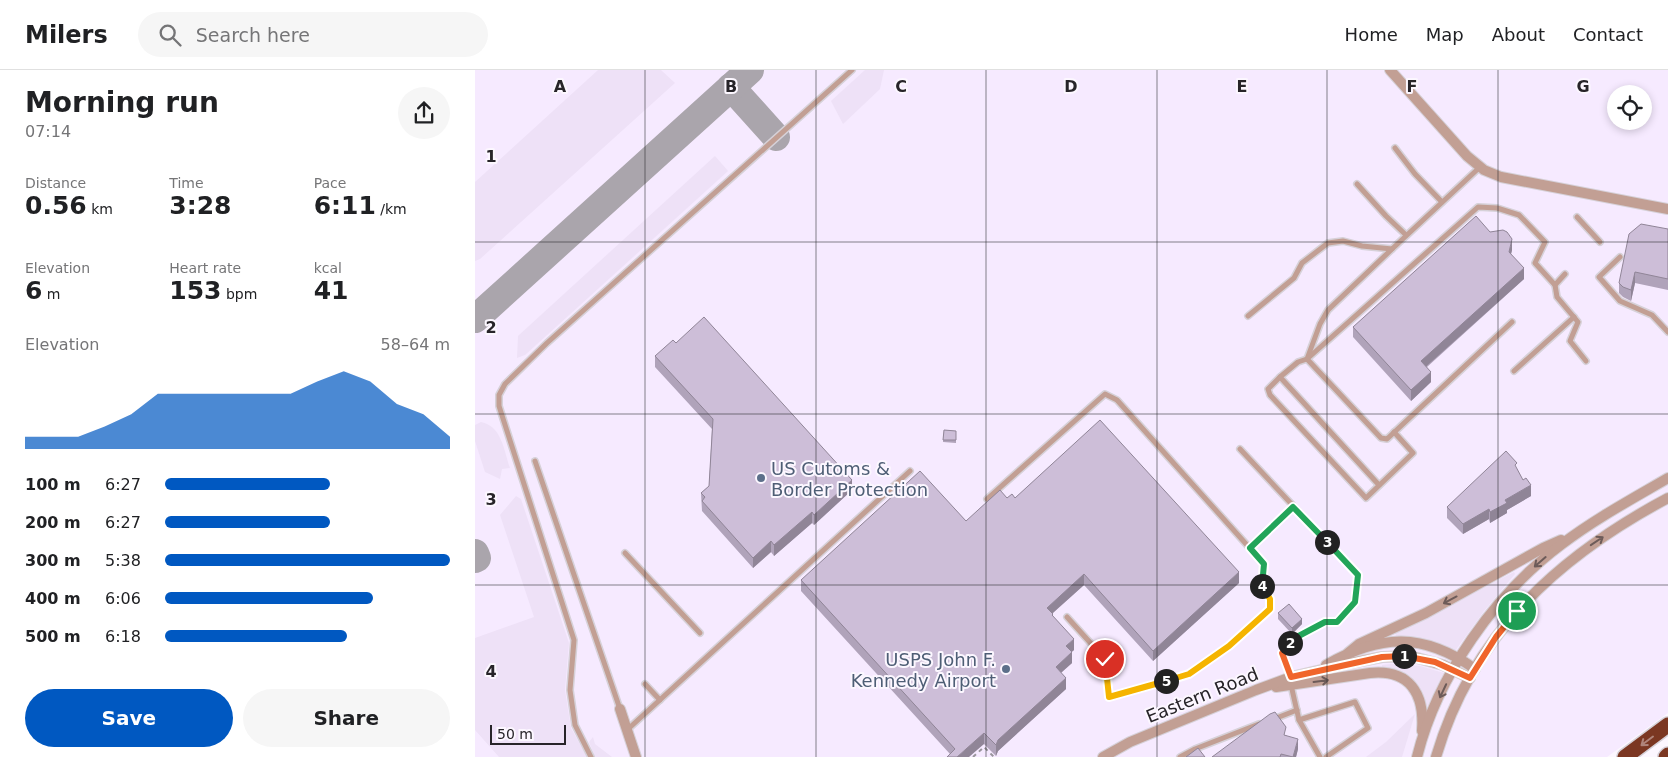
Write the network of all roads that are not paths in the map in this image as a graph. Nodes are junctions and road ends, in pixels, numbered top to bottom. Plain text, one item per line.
1 (852, 70) edge
2 (1391, 70) edge
3 (1395, 148) dead end
4 (1480, 167) junction
5 (1357, 184) dead end
6 (1442, 202) junction
7 (1668, 209) edge
8 (1577, 217) dead end
9 (1406, 235) junction
10 (1600, 242) dead end
11 (1392, 248) junction
12 (1620, 257) dead end
13 (1565, 274) dead end
14 (1555, 285) junction
15 (1248, 316) dead end
16 (1574, 317) junction
17 (1512, 322) dead end
18 (1668, 332) edge
19 (1307, 359) junction
20 (1586, 360) dead end
21 (1514, 371) dead end
22 (1280, 377) junction
23 (1394, 432) junction
24 (1240, 449) dead end
25 (535, 461) dead end
26 (911, 471) dead end
27 (1668, 478) edge
28 (1379, 485) junction
29 (1668, 498) edge
30 (987, 499) edge
31 (1293, 507) junction
32 (1578, 532) junction
33 (1250, 548) junction
34 (625, 553) dead end
35 (1067, 617) dead end
36 (699, 633) dead end
37 (1348, 653) junction
38 (1459, 659) junction
39 (1453, 669) junction
40 (1316, 671) junction
41 (1472, 674) junction
42 (1291, 681) junction
43 (645, 684) dead end
44 (659, 700) junction
45 (620, 709) joint
46 (1297, 710) junction
47 (1299, 720) junction
48 (1668, 725) edge
49 (627, 730) junction
50 (1422, 740) junction
51 (591, 757) edge
52 (636, 757) edge
53 (1103, 757) edge
54 (1180, 757) edge
55 (1320, 757) edge
56 (1326, 757) edge
57 (1417, 757) edge
58 (1437, 757) edge
59 (1625, 757) edge

1 - 51 lane
2 - 4 street
3 - 6 lane
4 - 6 lane
4 - 7 street
5 - 9 lane
6 - 9 lane
8 - 10 lane
9 - 11 lane
11 - 15 lane
11 - 19 lane
12 - 18 lane
13 - 14 lane
14 - 16 lane
14 - 19 lane
16 - 20 lane
16 - 21 lane
17 - 23 lane
19 - 22 lane
19 - 23 lane
22 - 28 lane
22 - 28 lane
23 - 28 lane
24 - 31 lane
25 - 45 lane
26 - 44 lane
27 - 32 street
41 -> 29 street
30 - 33 lane
31 - 33 lane
31 - 42 lane
32 -> 37 street
32 -> 38 street
33 - 35 lane
34 - 36 lane
37 - 38 street, Eastern Road
37 - 40 street, Eastern Road
38 - 39 street
38 - 41 street, Eastern Road
39 - 40 street, Eastern Road
39 - 41 street, Eastern Road
39 -> 50 street
40 - 42 street, Eastern Road
41 - 58 street
42 - 46 lane
42 -> 50 street
42 - 53 street, Eastern Road
43 - 44 lane
44 - 49 lane
45 - 49 street
46 - 47 lane
46 - 54 lane
47 - 55 lane
47 - 56 lane
48 -> 59 highway
49 - 52 street
50 - 57 street

